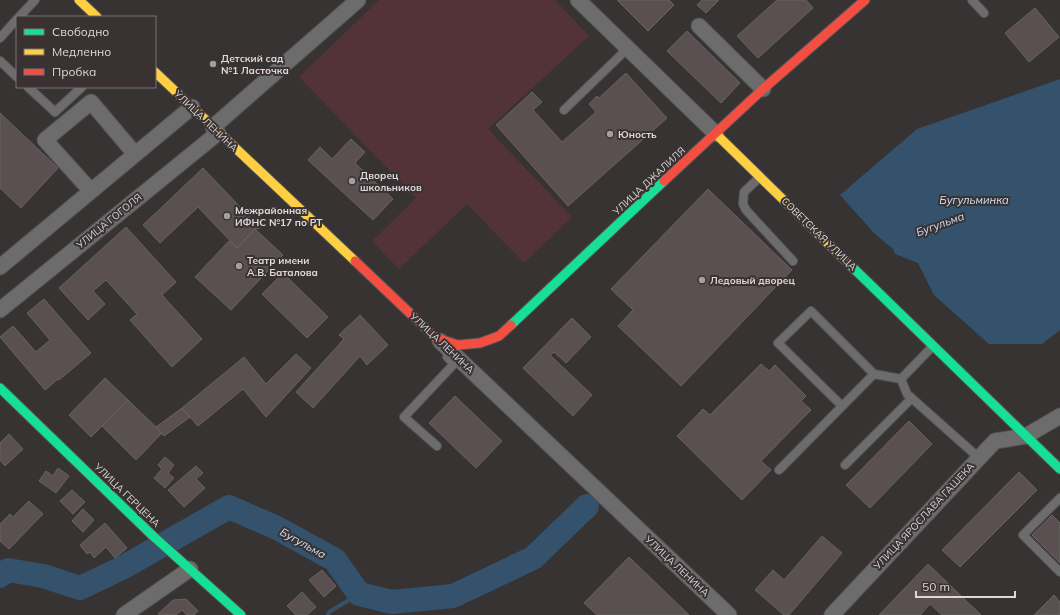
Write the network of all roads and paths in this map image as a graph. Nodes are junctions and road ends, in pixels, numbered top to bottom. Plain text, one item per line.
1 (35, 0) edge
2 (79, 0) edge
3 (358, 0) edge
4 (578, 0) edge
5 (865, 0) edge
6 (972, 0) edge
7 (984, 13) dead end
8 (20, 16) edge
9 (96, 16) edge
10 (16, 20) edge
11 (699, 26) dead end
12 (0, 38) edge
13 (628, 48) junction
14 (0, 61) edge
15 (156, 73) edge
16 (16, 76) edge
17 (29, 88) edge
18 (81, 88) edge
19 (763, 89) junction
20 (192, 107) junction
21 (564, 110) dead end
22 (216, 130) junction
23 (716, 134) junction
24 (135, 154) junction
25 (760, 177) junction
26 (91, 191) junction
27 (794, 261) dead end
28 (0, 267) edge
29 (0, 310) edge
30 (436, 338) junction
31 (934, 345) junction
32 (874, 374) junction
33 (901, 379) junction
34 (0, 388) edge
35 (912, 398) junction
36 (842, 406) junction
37 (1060, 416) edge
38 (1026, 436) junction
39 (437, 446) dead end
40 (979, 458) junction
41 (845, 465) dead end
42 (1060, 469) edge
43 (779, 470) dead end
44 (1060, 498) edge
45 (190, 569) junction
46 (1060, 572) edge
47 (124, 615) edge
48 (241, 615) edge
49 (729, 615) edge
50 (832, 615) edge

1 - 8 lane
2 - 9 main road
3 - 22 street, УЛИЦА ГОГОЛЯ
4 - 13 street, СОВЕТСКАЯ УЛИЦА
5 - 19 main road, УЛИЦА ДЖАЛИЛЯ
6 - 7 lane
10 - 12 lane
11 - 19 street
13 - 21 lane
13 - 23 street, СОВЕТСКАЯ УЛИЦА
14 - 16 lane
15 - 20 main road, УЛИЦА ЛЕНИНА
17 - 18 lane
19 - 23 main road, УЛИЦА ДЖАЛИЛЯ
20 - 22 main road, УЛИЦА ЛЕНИНА
20 - 24 street
22 - 29 street, УЛИЦА ГОГОЛЯ
22 - 30 main road, УЛИЦА ЛЕНИНА
23 - 25 main road, СОВЕТСКАЯ УЛИЦА
23 - 30 main road, УЛИЦА ДЖАЛИЛЯ
24 - 26 street
24 - 26 street
25 - 27 lane
25 - 31 main road, СОВЕТСКАЯ УЛИЦА
26 - 28 street
30 - 39 lane
30 - 49 street, УЛИЦА ЛЕНИНА
31 - 33 lane
31 - 38 main road, СОВЕТСКАЯ УЛИЦА
32 - 33 lane
32 - 36 lane
32 - 36 lane
33 - 35 lane
34 - 45 main road, УЛИЦА ГЕРЦЕНА
35 - 40 lane
35 - 41 lane
36 - 43 lane
37 - 38 street
38 - 40 street, УЛИЦА ЯРОСЛАВА ГАШЕКА
38 - 42 main road, СОВЕТСКАЯ УЛИЦА
40 - 50 street, УЛИЦА ЯРОСЛАВА ГАШЕКА
44 - 46 lane
45 - 47 street
45 - 48 main road, УЛИЦА ГЕРЦЕНА

